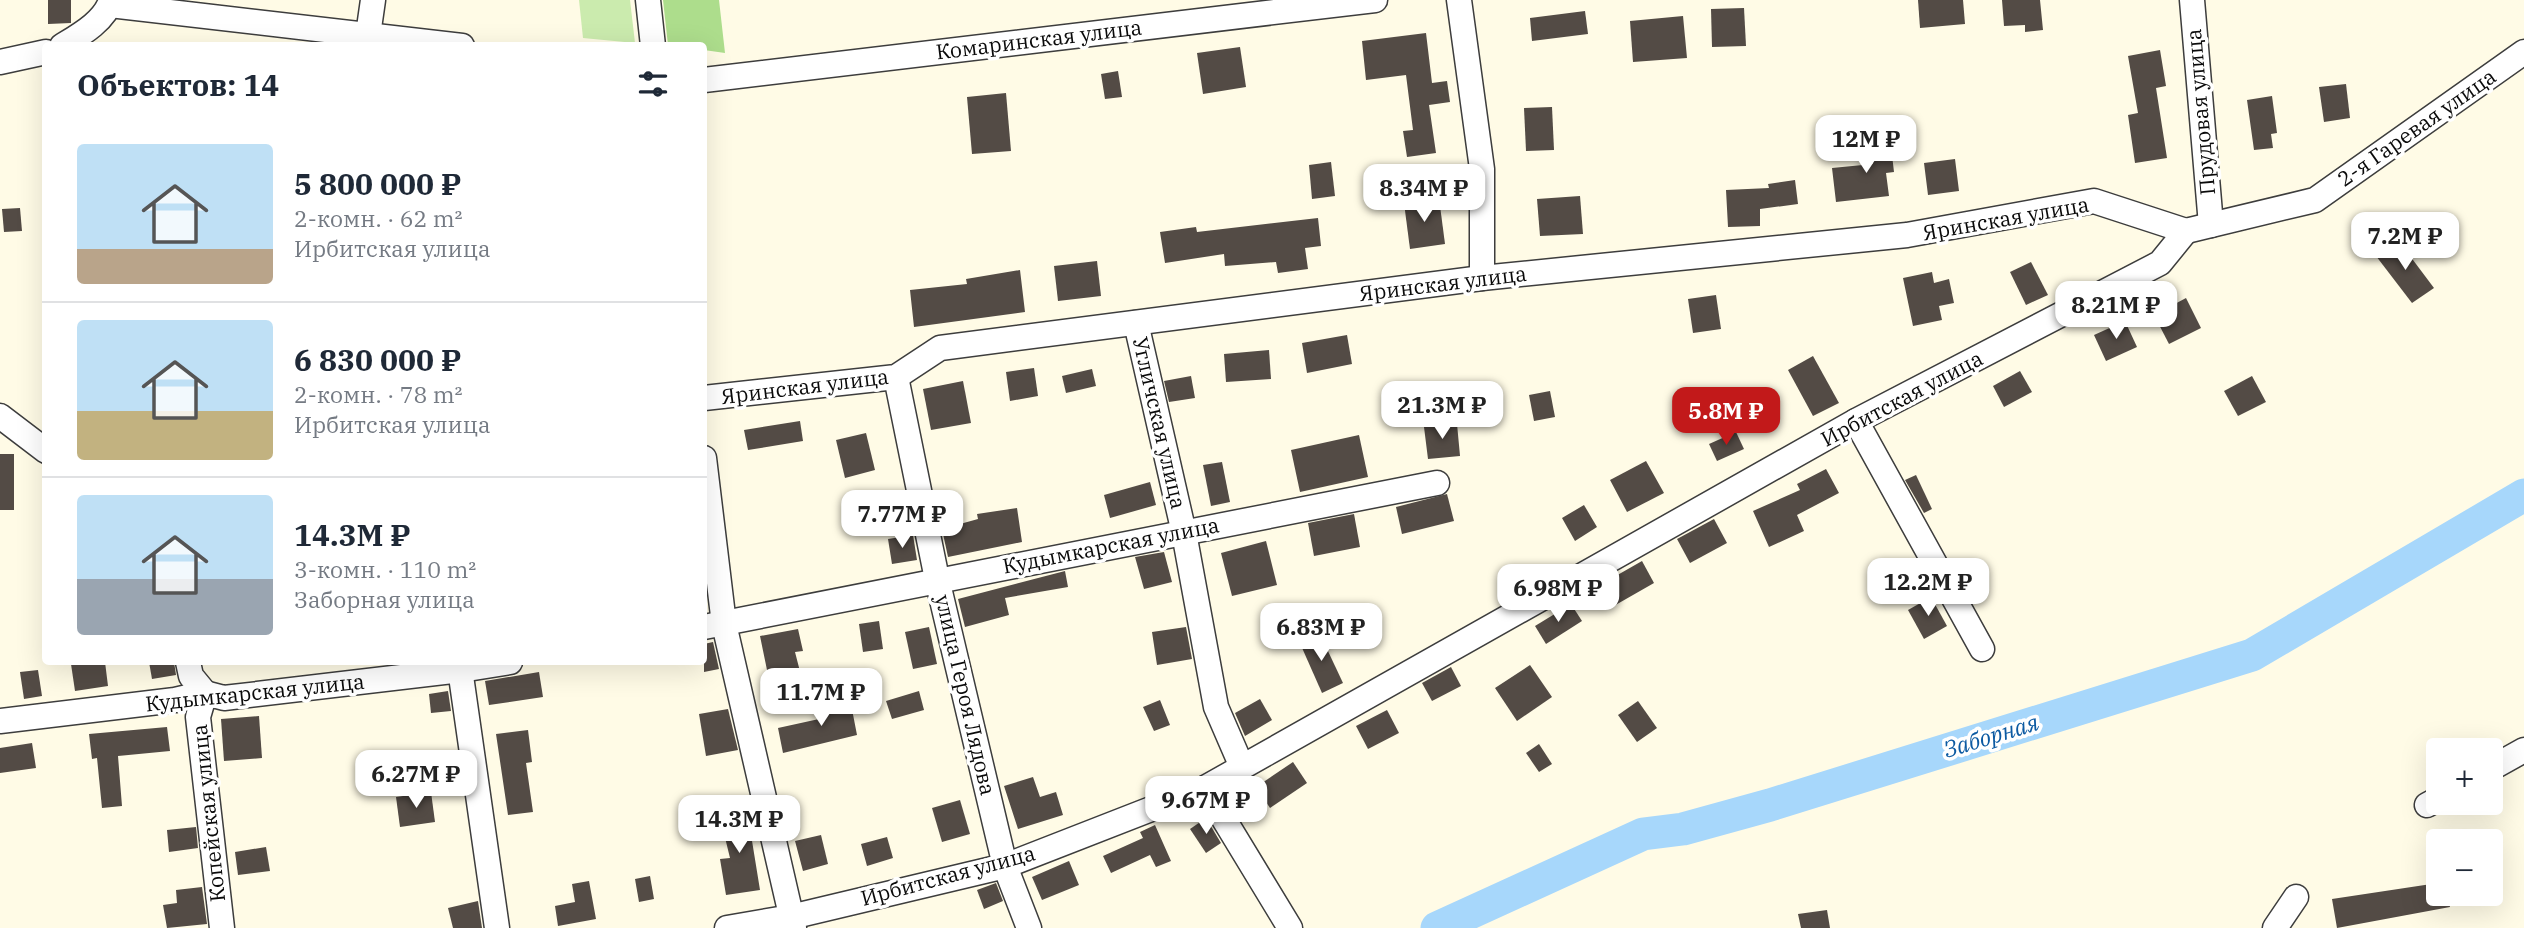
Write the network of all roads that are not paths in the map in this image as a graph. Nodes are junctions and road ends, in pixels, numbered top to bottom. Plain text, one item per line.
1 (373, 0) edge
2 (648, 0) edge
3 (1375, 0) edge
4 (1460, 0) edge
5 (2192, 0) edge
6 (110, 3) edge
7 (368, 35) junction
8 (69, 42) edge
9 (394, 42) edge
10 (653, 42) edge
11 (2524, 52) edge
12 (42, 53) edge
13 (0, 62) edge
14 (707, 79) edge
15 (2211, 225) junction
16 (2186, 231) junction
17 (1482, 278) junction
18 (1136, 323) junction
19 (896, 377) junction
20 (707, 398) edge
21 (0, 416) edge
22 (1856, 421) junction
23 (42, 448) edge
24 (1437, 483) dead end
25 (707, 508) edge
26 (1184, 533) junction
27 (937, 579) junction
28 (714, 625) edge
29 (1982, 649) dead end
30 (189, 665) edge
31 (460, 666) edge
32 (205, 693) junction
33 (0, 721) edge
34 (2524, 750) edge
35 (2503, 762) edge
36 (1242, 767) junction
37 (1205, 788) junction
38 (1005, 866) junction
39 (2296, 897) dead end
40 (792, 923) edge
41 (222, 928) edge
42 (497, 928) edge
43 (727, 928) edge
44 (1030, 928) edge
45 (1290, 928) edge
46 (2275, 928) edge

1 - 7 street
2 - 10 street
3 - 14 street, Комаринская улица
4 - 17 street
5 - 15 street, Прудовая улица
6 - 7 street
6 - 8 street
7 - 9 street
11 - 15 street, 2-я Гаревая улица
12 - 13 street
15 - 16 street, 2-я Гаревая улица
16 - 17 street, Яринская улица
16 - 22 street, Ирбитская улица
17 - 18 street, Яринская улица
18 - 19 street, Яринская улица
18 - 26 street, Угличская улица
19 - 20 street, Яринская улица
19 - 27 street, улица Героя Лядова
21 - 23 street
22 - 29 street
22 - 36 street, Ирбитская улица
24 - 26 street, Кудымкарская улица
25 - 28 street
26 - 27 street, Кудымкарская улица
26 - 36 street, Угличская улица
27 - 28 street, Кудымкарская улица
27 - 38 street, улица Героя Лядова
28 - 40 street
30 - 32 street, Копейская улица
31 - 32 street, Кудымкарская улица
31 - 42 street
32 - 33 street, Кудымкарская улица
32 - 41 street, Копейская улица
34 - 35 street
36 - 37 street, Ирбитская улица
37 - 38 street, Ирбитская улица
37 - 45 street
38 - 40 street, Ирбитская улица
38 - 44 street, улица Героя Лядова
39 - 46 street
40 - 43 street, Ирбитская улица

